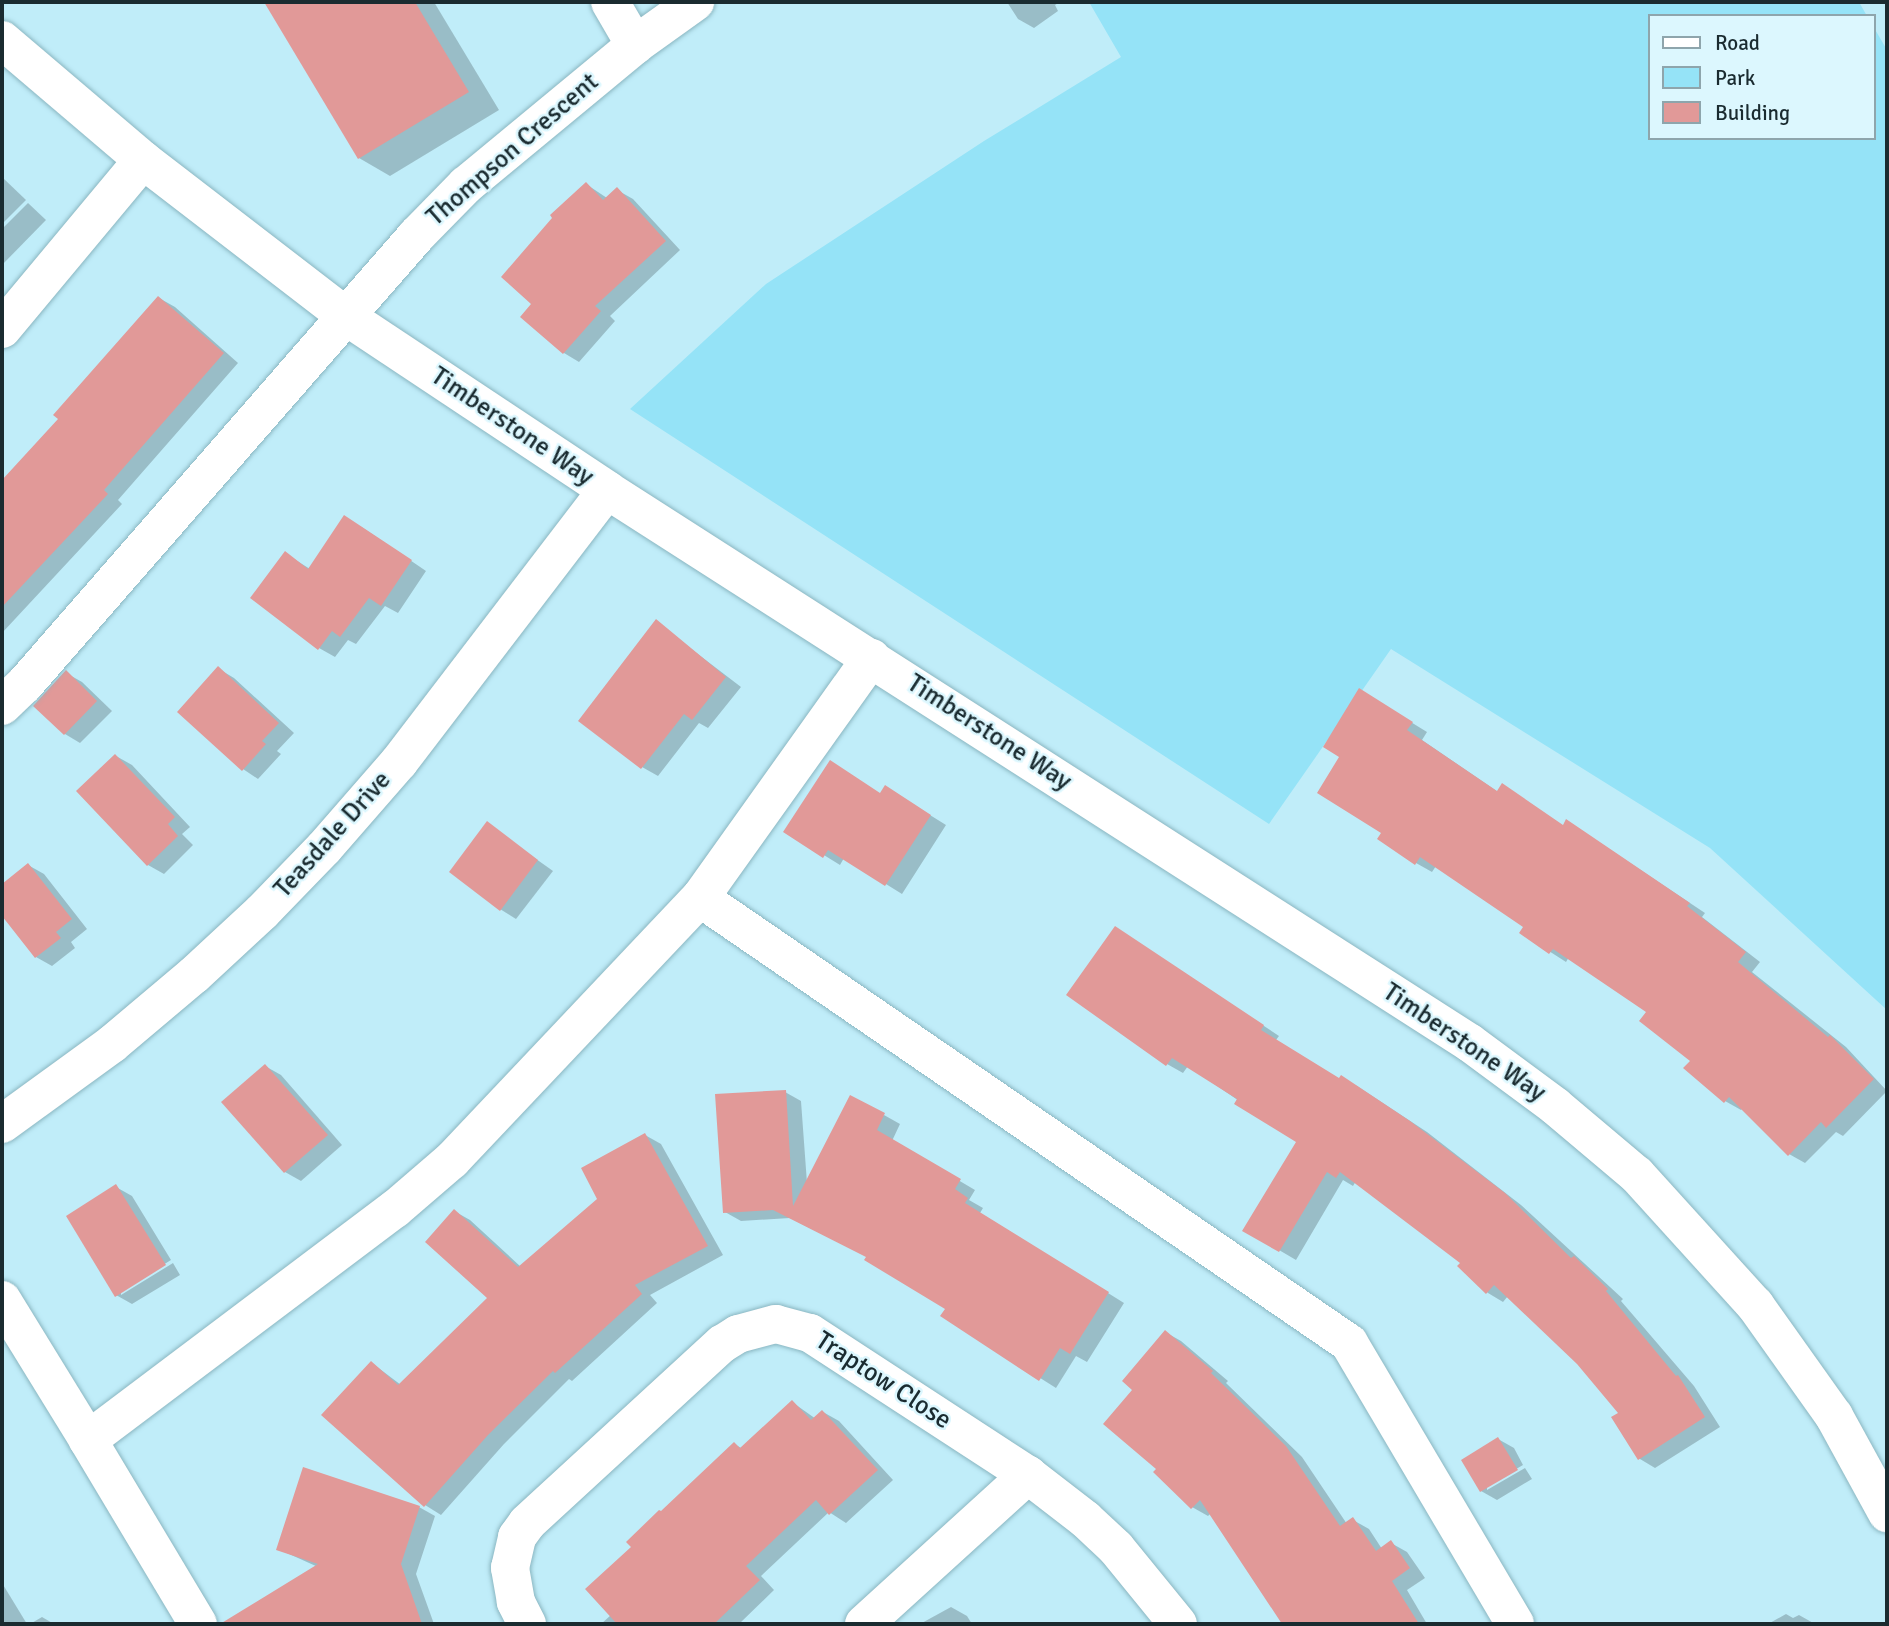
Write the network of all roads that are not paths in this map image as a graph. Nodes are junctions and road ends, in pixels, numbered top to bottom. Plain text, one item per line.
1 (610, 2) edge
2 (695, 2) edge
3 (2, 40) edge
4 (635, 44) junction
5 (143, 160) junction
6 (347, 317) junction
7 (2, 329) edge
8 (607, 490) junction
9 (871, 658) junction
10 (2, 706) edge
11 (700, 898) junction
12 (2, 1124) edge
13 (2, 1300) edge
14 (88, 1440) junction
15 (1877, 1469) edge
16 (1028, 1475) junction
17 (1887, 1513) edge
18 (198, 1624) edge
19 (527, 1624) edge
20 (864, 1624) edge
21 (1178, 1624) edge
22 (1515, 1624) edge

1 - 4 street
2 - 4 street, Thompson Crescent
3 - 5 street, Timberstone Way
4 - 6 street, Thompson Crescent
5 - 6 street, Timberstone Way
5 - 7 street
6 - 8 street, Timberstone Way
6 - 10 street, Thompson Crescent
8 - 9 street, Timberstone Way
8 - 12 street, Teasdale Drive
9 - 11 street
9 - 15 street, Timberstone Way
11 - 14 street
11 - 22 street
13 - 14 street
14 - 18 street
15 - 17 street, Timberstone Way
16 - 19 street, Traptow Close
16 - 20 street
16 - 21 street, Traptow Close

